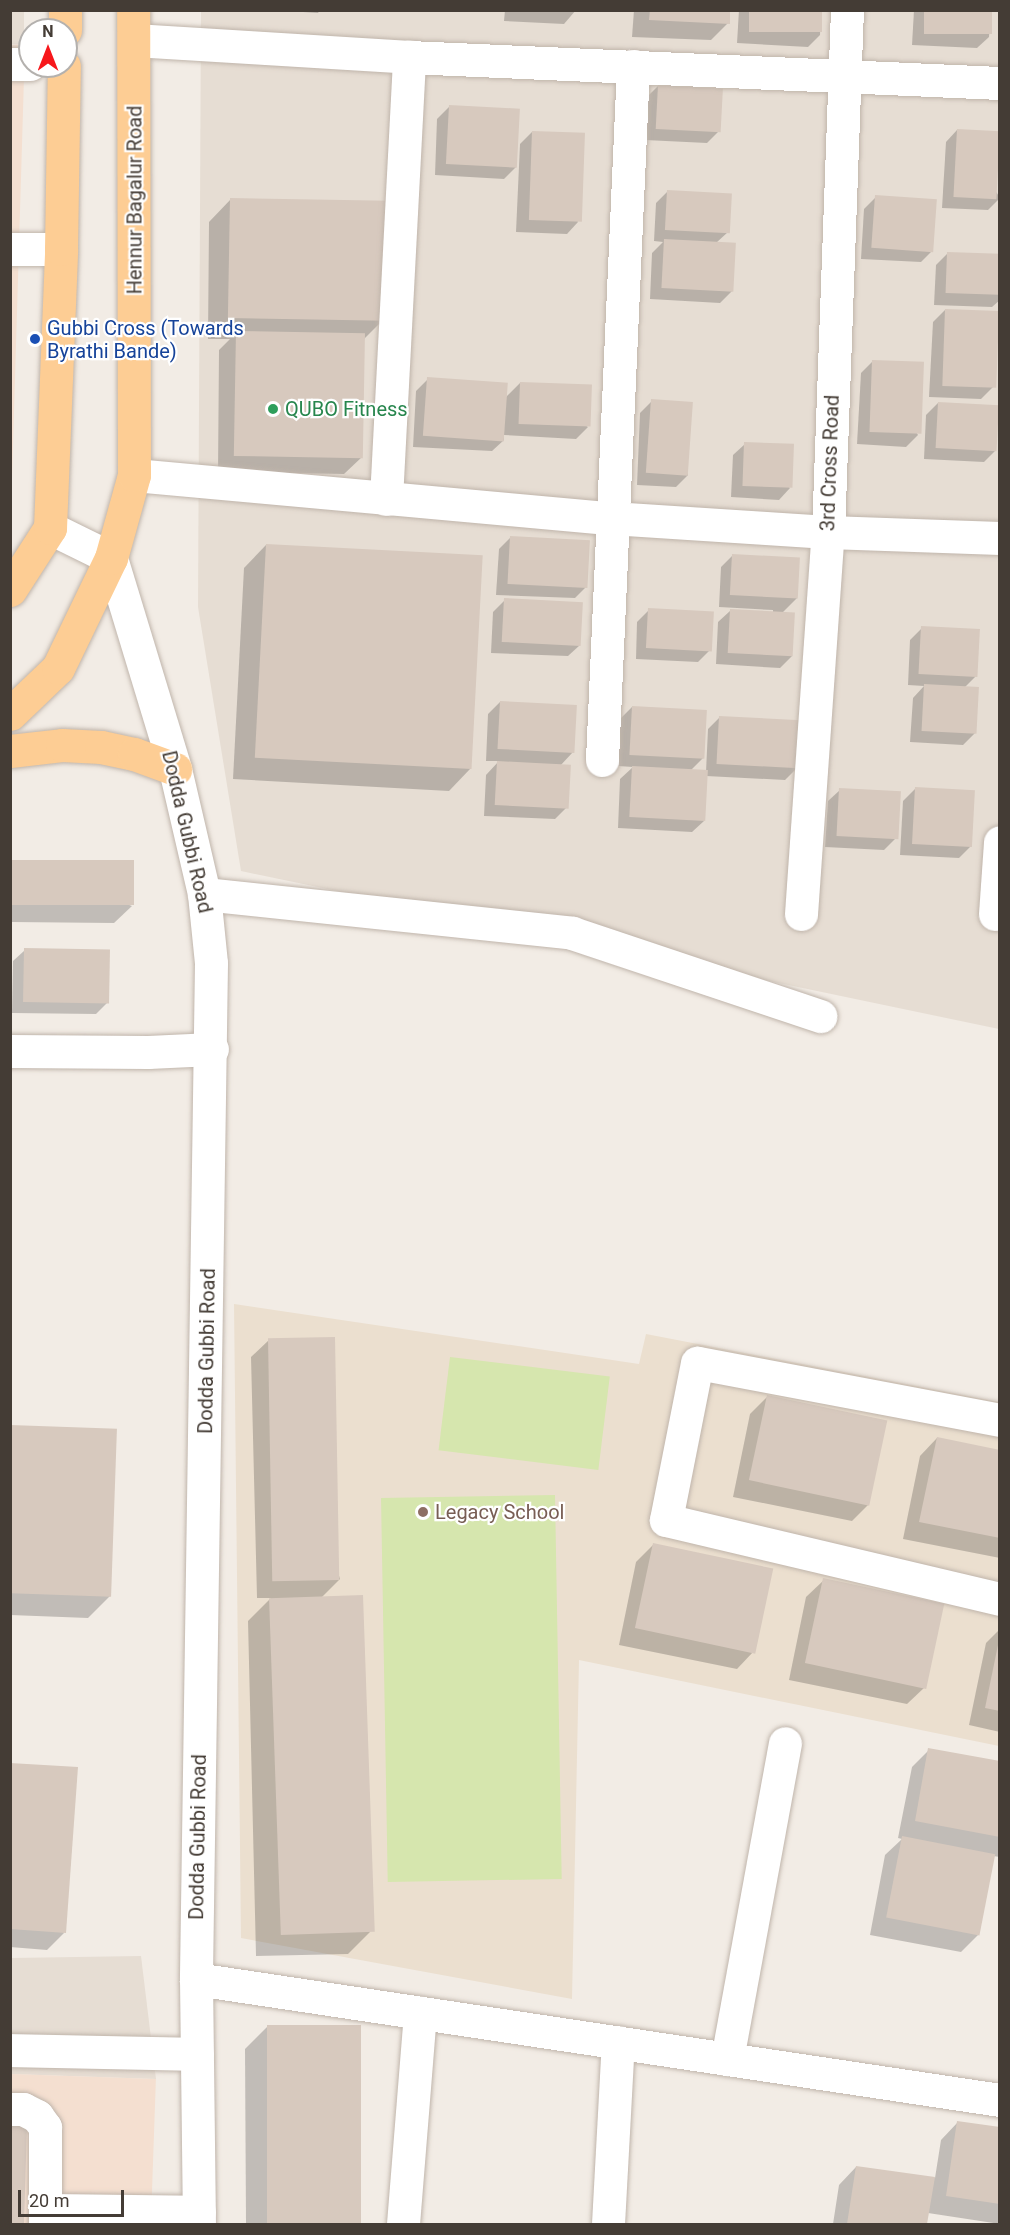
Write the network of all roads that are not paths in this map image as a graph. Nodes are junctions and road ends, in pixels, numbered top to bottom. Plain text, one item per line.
1 (847, 10) edge
2 (134, 25) edge
3 (409, 57) junction
4 (633, 66) junction
5 (845, 76) junction
6 (64, 78) edge
7 (999, 83) edge
8 (10, 249) edge
9 (61, 249) junction
10 (134, 475) junction
11 (387, 499) junction
12 (611, 518) junction
13 (50, 528) junction
14 (828, 532) junction
15 (999, 538) edge
16 (111, 558) junction
17 (10, 590) edge
18 (10, 714) edge
19 (10, 751) edge
20 (602, 760) dead end
21 (175, 769) junction
22 (999, 842) edge
23 (204, 894) junction
24 (801, 914) dead end
25 (995, 914) dead end
26 (820, 1016) dead end
27 (212, 1049) junction
28 (10, 1051) edge
29 (999, 1420) edge
30 (999, 1599) edge
31 (785, 1743) dead end
32 (196, 1979) junction
33 (420, 2013) junction
34 (618, 2042) junction
35 (10, 2050) edge
36 (196, 2054) junction
37 (727, 2059) junction
38 (999, 2100) edge
39 (10, 2109) edge
40 (45, 2217) edge
41 (199, 2218) edge
42 (403, 2224) edge
43 (608, 2224) edge

1 - 5 street, 3rd Cross Road
2 - 3 street
2 - 10 main road, Hennur Bagalur Road
3 - 4 street
3 - 11 street
4 - 5 street
4 - 12 street
5 - 7 street
5 - 14 street, 3rd Cross Road
6 - 9 main road
8 - 9 street
9 - 13 main road
10 - 11 street
10 - 16 main road, Hennur Bagalur Road
11 - 12 street
12 - 14 street
12 - 20 street
13 - 16 street
13 - 17 main road
14 - 15 street
14 - 24 street, 3rd Cross Road
16 - 18 main road, Hennur Bagalur Road
16 - 21 street, Dodda Gubbi Road
19 - 21 main road
21 - 23 street, Dodda Gubbi Road
22 - 25 street
23 - 26 street
23 - 27 street, Dodda Gubbi Road
27 - 28 street
27 - 32 street, Dodda Gubbi Road
29 - 30 street
31 - 37 street
32 - 33 street
32 - 36 street, Dodda Gubbi Road
33 - 34 street
33 - 42 street
34 - 37 street
34 - 43 street
35 - 36 street
36 - 41 street, Dodda Gubbi Road
37 - 38 street
39 - 40 street
40 - 41 street

